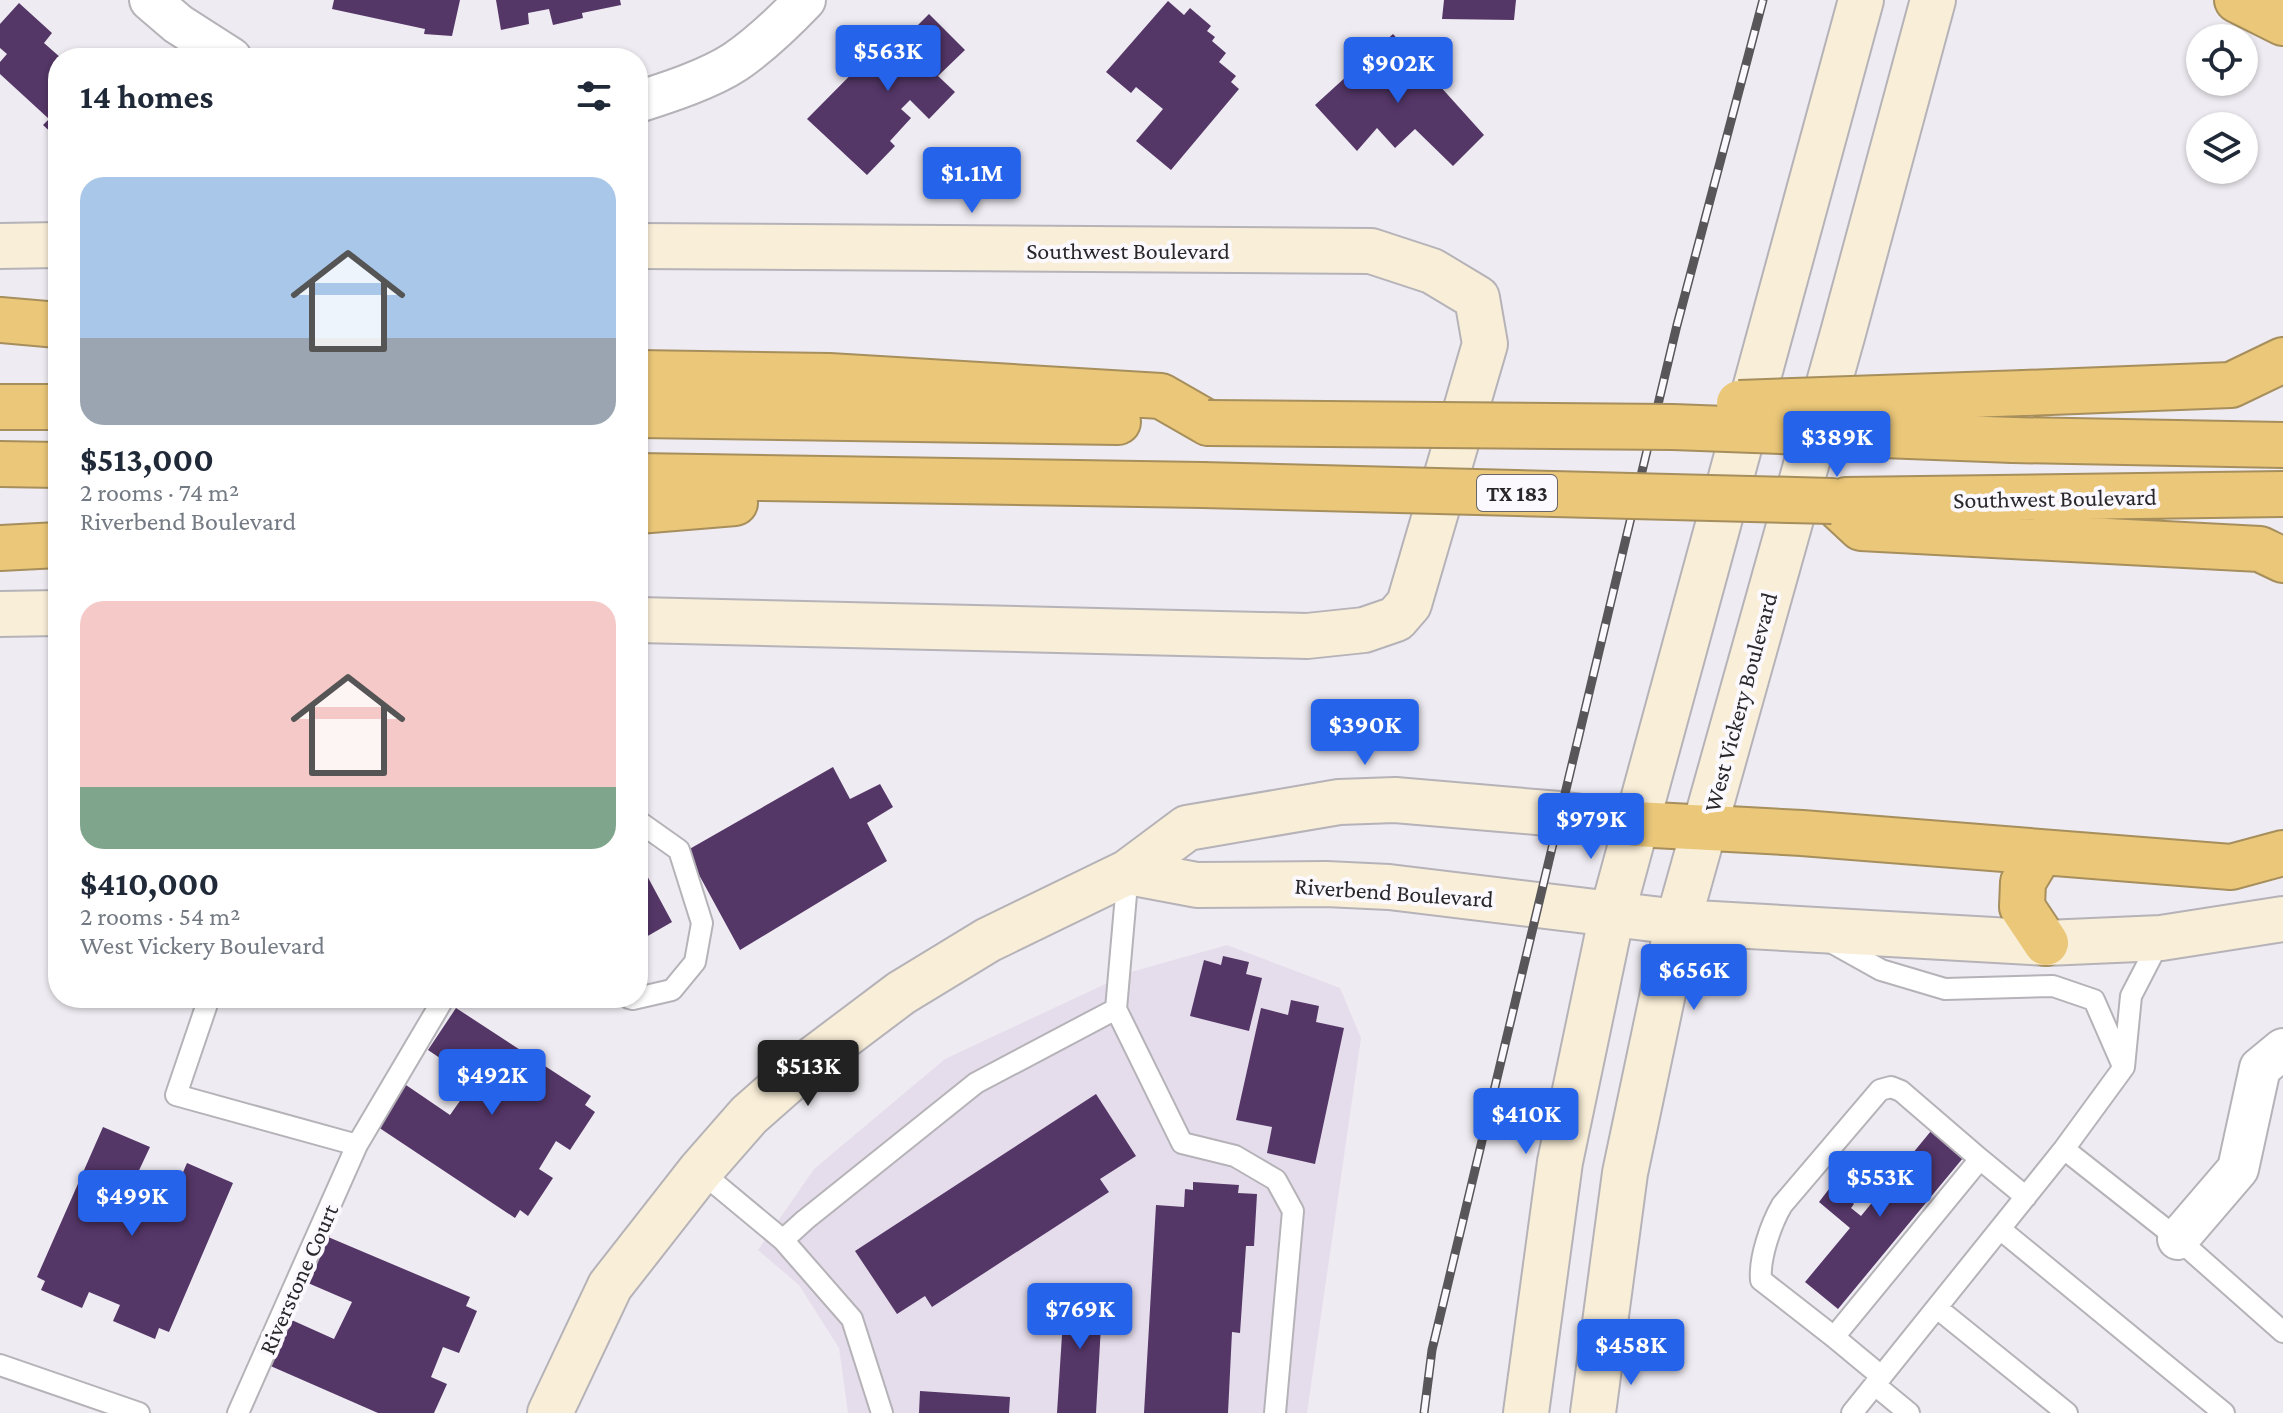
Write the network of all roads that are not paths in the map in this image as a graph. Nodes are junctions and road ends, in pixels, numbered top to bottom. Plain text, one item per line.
1 (150, 0) edge
2 (805, 0) edge
3 (1861, 0) edge
4 (1933, 0) edge
5 (2237, 0) edge
6 (2283, 23) edge
7 (215, 48) edge
8 (648, 99) edge
9 (48, 245) edge
10 (0, 246) edge
11 (648, 246) edge
12 (0, 320) edge
13 (48, 324) edge
14 (2283, 360) edge
15 (648, 373) edge
16 (0, 407) edge
17 (48, 407) edge
18 (648, 415) edge
19 (1208, 423) junction
20 (1673, 427) junction
21 (2283, 445) edge
22 (0, 464) edge
23 (48, 465) edge
24 (648, 476) edge
25 (1156, 486) junction
26 (2283, 494) edge
27 (648, 510) edge
28 (1959, 516) junction
29 (48, 546) edge
30 (0, 548) edge
31 (2283, 560) edge
32 (48, 613) edge
33 (0, 614) edge
34 (648, 620) edge
35 (1635, 824) junction
36 (648, 828) edge
37 (1705, 828) junction
38 (2041, 852) junction
39 (2283, 853) edge
40 (1128, 872) junction
41 (1612, 914) junction
42 (2283, 919) edge
43 (1678, 922) junction
44 (1806, 929) junction
45 (2161, 938) junction
46 (2046, 943) junction
47 (648, 996) edge
48 (206, 1008) edge
49 (438, 1008) edge
50 (1116, 1009) junction
51 (2283, 1049) edge
52 (2124, 1067) junction
53 (357, 1145) junction
54 (2064, 1149) junction
55 (1980, 1159) junction
56 (700, 1171) junction
57 (2026, 1197) junction
58 (2000, 1229) junction
59 (2178, 1239) junction
60 (783, 1240) junction
61 (1937, 1308) junction
62 (2283, 1332) edge
63 (1834, 1337) junction
64 (0, 1365) edge
65 (1878, 1381) junction
66 (139, 1413) edge
67 (238, 1413) edge
68 (550, 1413) edge
69 (882, 1413) edge
70 (1275, 1413) edge
71 (1526, 1413) edge
72 (1593, 1413) edge
73 (1852, 1413) edge
74 (1909, 1413) edge
75 (2067, 1413) edge
76 (2224, 1413) edge

1 - 7 street
2 - 8 street
3 - 35 street
4 - 37 street, West Vickery Boulevard
5 - 6 highway
9 - 10 street
11 - 34 street, Southwest Boulevard
12 - 13 highway
14 - 20 highway, bridge
15 - 19 highway
16 - 17 highway
18 - 19 highway
19 - 20 highway, bridge
20 - 21 highway, bridge
22 - 23 highway
24 - 25 highway, TX 183
25 - 27 highway
25 - 28 highway, TX 183, bridge
26 - 28 highway, Southwest Boulevard
28 - 31 highway
29 - 30 highway
32 - 33 street
35 - 37 highway
35 - 40 street
35 - 41 street
36 - 47 lane
37 - 38 highway
37 - 43 street, West Vickery Boulevard
38 - 39 highway
38 - 46 highway
40 - 41 street, Riverbend Boulevard
40 - 50 lane
40 - 56 street
41 - 43 street
41 - 71 street
42 - 45 street
43 - 44 street
43 - 72 street, West Vickery Boulevard
44 - 46 street
44 - 52 lane
45 - 46 street
45 - 52 lane
48 - 53 lane
49 - 53 lane, Riverstone Court
50 - 60 lane
50 - 70 lane
51 - 59 street
52 - 54 lane
53 - 67 lane, Riverstone Court
54 - 57 lane
54 - 59 lane
55 - 57 lane
55 - 63 lane
55 - 63 lane
56 - 60 lane
56 - 68 street
57 - 58 lane
58 - 61 lane
58 - 76 lane
59 - 62 lane
60 - 69 lane
61 - 65 lane
61 - 75 lane
63 - 65 lane
64 - 66 lane
65 - 73 lane
65 - 74 lane

